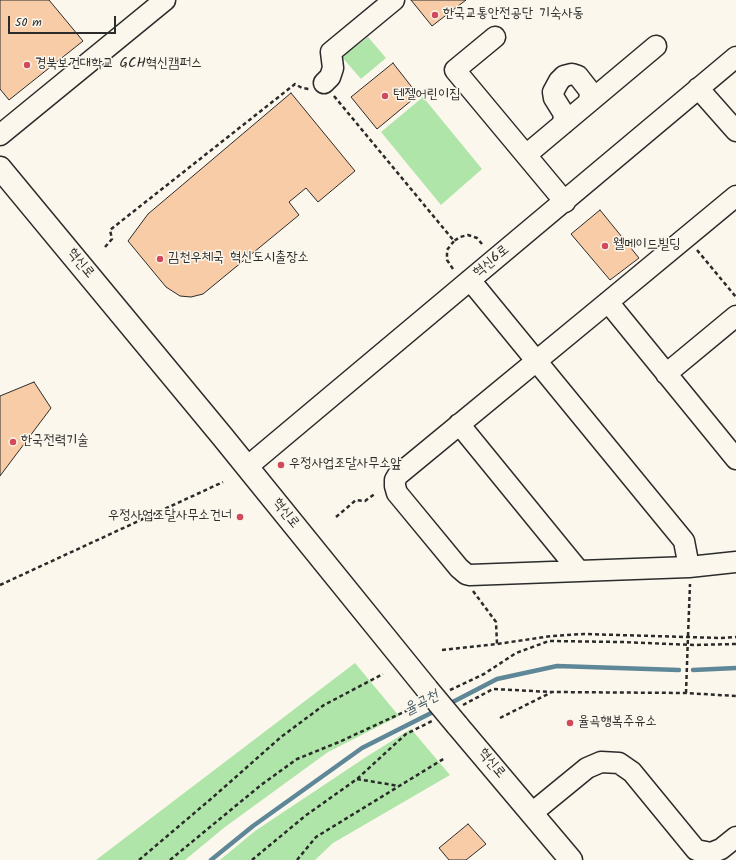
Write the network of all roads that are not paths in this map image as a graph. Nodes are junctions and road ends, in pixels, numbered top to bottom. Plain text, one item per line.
1 (165, 0) edge
2 (394, 0) edge
3 (495, 38) dead end
4 (656, 46) dead end
5 (736, 57) edge
6 (324, 83) road end
7 (698, 88) junction
8 (588, 103) junction
9 (563, 124) junction
10 (736, 131) edge
11 (0, 135) edge
12 (526, 154) junction
13 (0, 168) edge
14 (736, 196) edge
15 (564, 202) junction
16 (470, 280) junction
17 (608, 302) junction
18 (736, 316) edge
19 (537, 361) junction
20 (666, 374) junction
21 (459, 424) junction
22 (732, 446) edge
23 (247, 467) junction
24 (736, 562) edge
25 (579, 571) junction
26 (690, 575) junction
27 (532, 813) junction
28 (736, 837) edge
29 (571, 860) edge

1 - 11 street
2 - 6 street
3 - 12 street
4 - 8 street
5 - 7 street, 혁신6로
7 - 10 street
7 - 15 street, 혁신6로
8 - 9 street
8 - 9 street
9 - 12 street
12 - 15 street
13 - 23 main road, 혁신로
14 - 17 street
15 - 16 street, 혁신6로
16 - 19 street
16 - 23 street, 혁신6로
17 - 19 street
17 - 20 street
18 - 20 street
19 - 21 street
19 - 26 street
20 - 22 street
21 - 25 street
21 - 25 street
23 - 27 main road, 혁신로, bridge
24 - 26 street
25 - 26 street
27 - 28 street
27 - 29 main road, 혁신로

